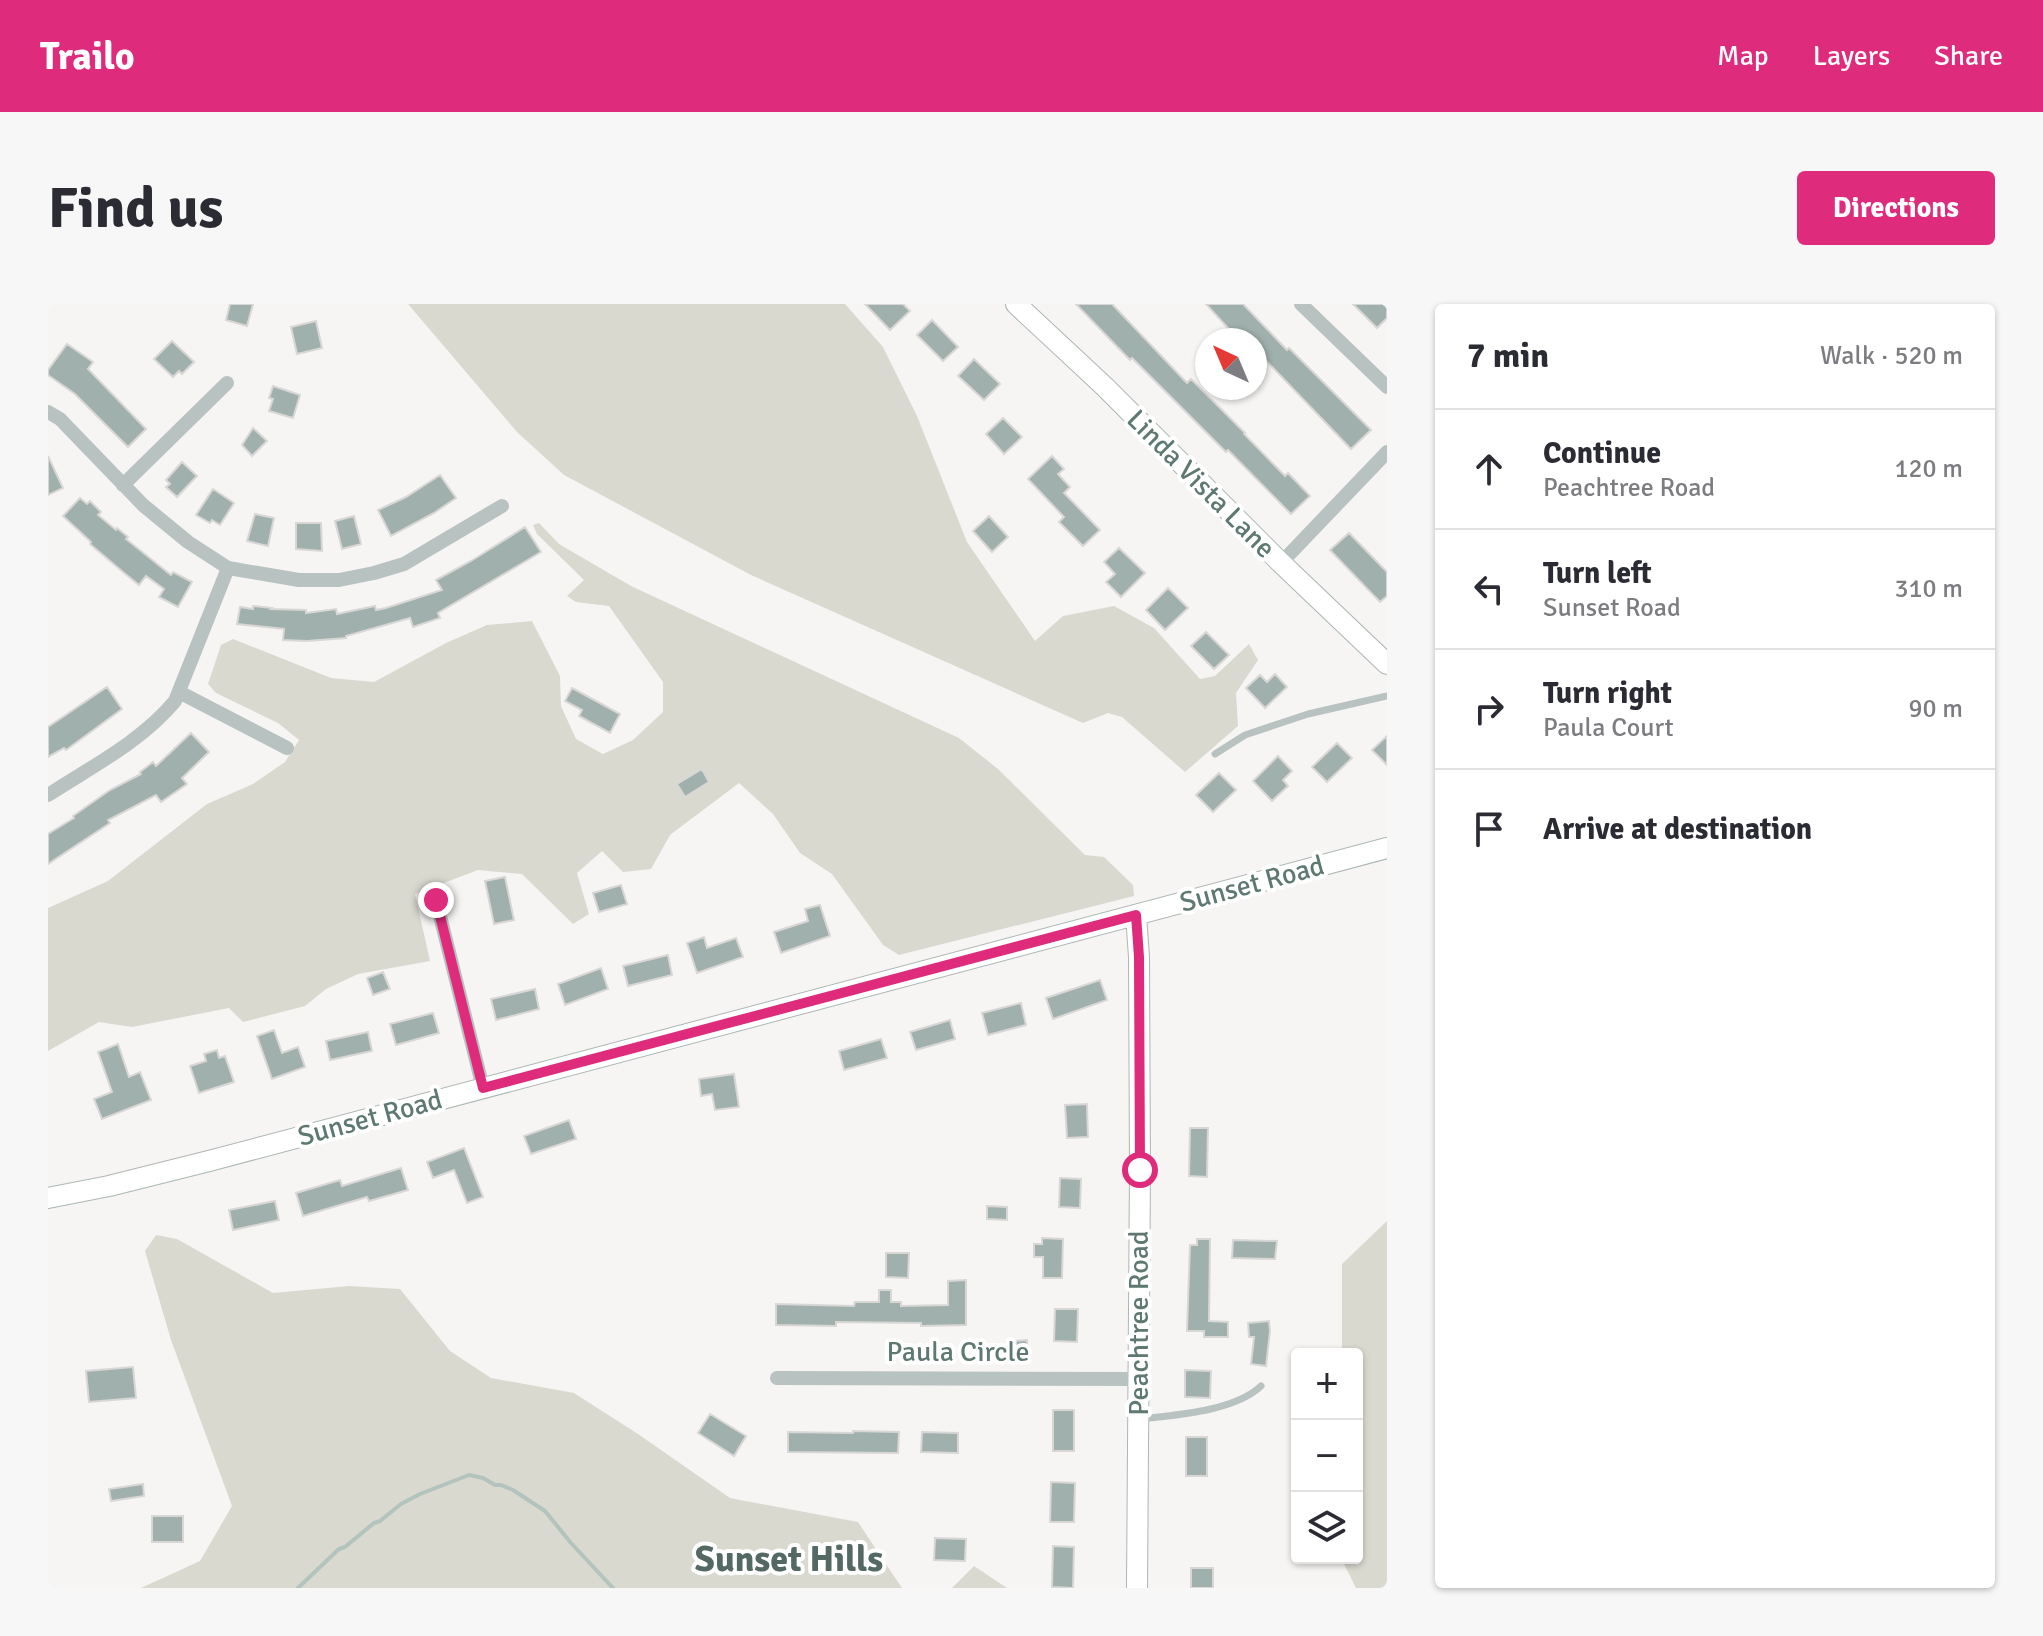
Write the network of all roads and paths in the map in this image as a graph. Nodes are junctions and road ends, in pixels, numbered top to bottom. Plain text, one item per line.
1 (1016, 304) edge
2 (1301, 304) edge
3 (227, 383) dead end
4 (1387, 387) edge
5 (48, 412) edge
6 (1387, 452) edge
7 (123, 485) junction
8 (502, 506) dead end
9 (1281, 563) junction
10 (228, 568) junction
11 (1387, 664) edge
12 (179, 692) junction
13 (1387, 696) edge
14 (287, 748) dead end
15 (1215, 754) dead end
16 (48, 795) edge
17 (1387, 848) edge
18 (436, 900) dead end
19 (1136, 915) junction
20 (483, 1088) junction
21 (48, 1198) edge
22 (777, 1378) dead end
23 (1139, 1379) junction
24 (1261, 1386) dead end
25 (1139, 1419) junction
26 (1137, 1588) edge

1 - 9 main road, Linda Vista Lane
2 - 4 street
3 - 7 street
5 - 7 street
6 - 9 street
7 - 10 street
8 - 10 street
9 - 11 main road, Linda Vista Lane
10 - 12 street
12 - 14 street
12 - 16 street
13 - 15 lane
17 - 19 main road, Sunset Road
18 - 20 street
19 - 20 main road, Sunset Road
19 - 23 main road, Peachtree Road
20 - 21 main road, Sunset Road
22 - 23 street, Paula Circle
23 - 25 main road, Peachtree Road
24 - 25 lane
25 - 26 main road, Peachtree Road

